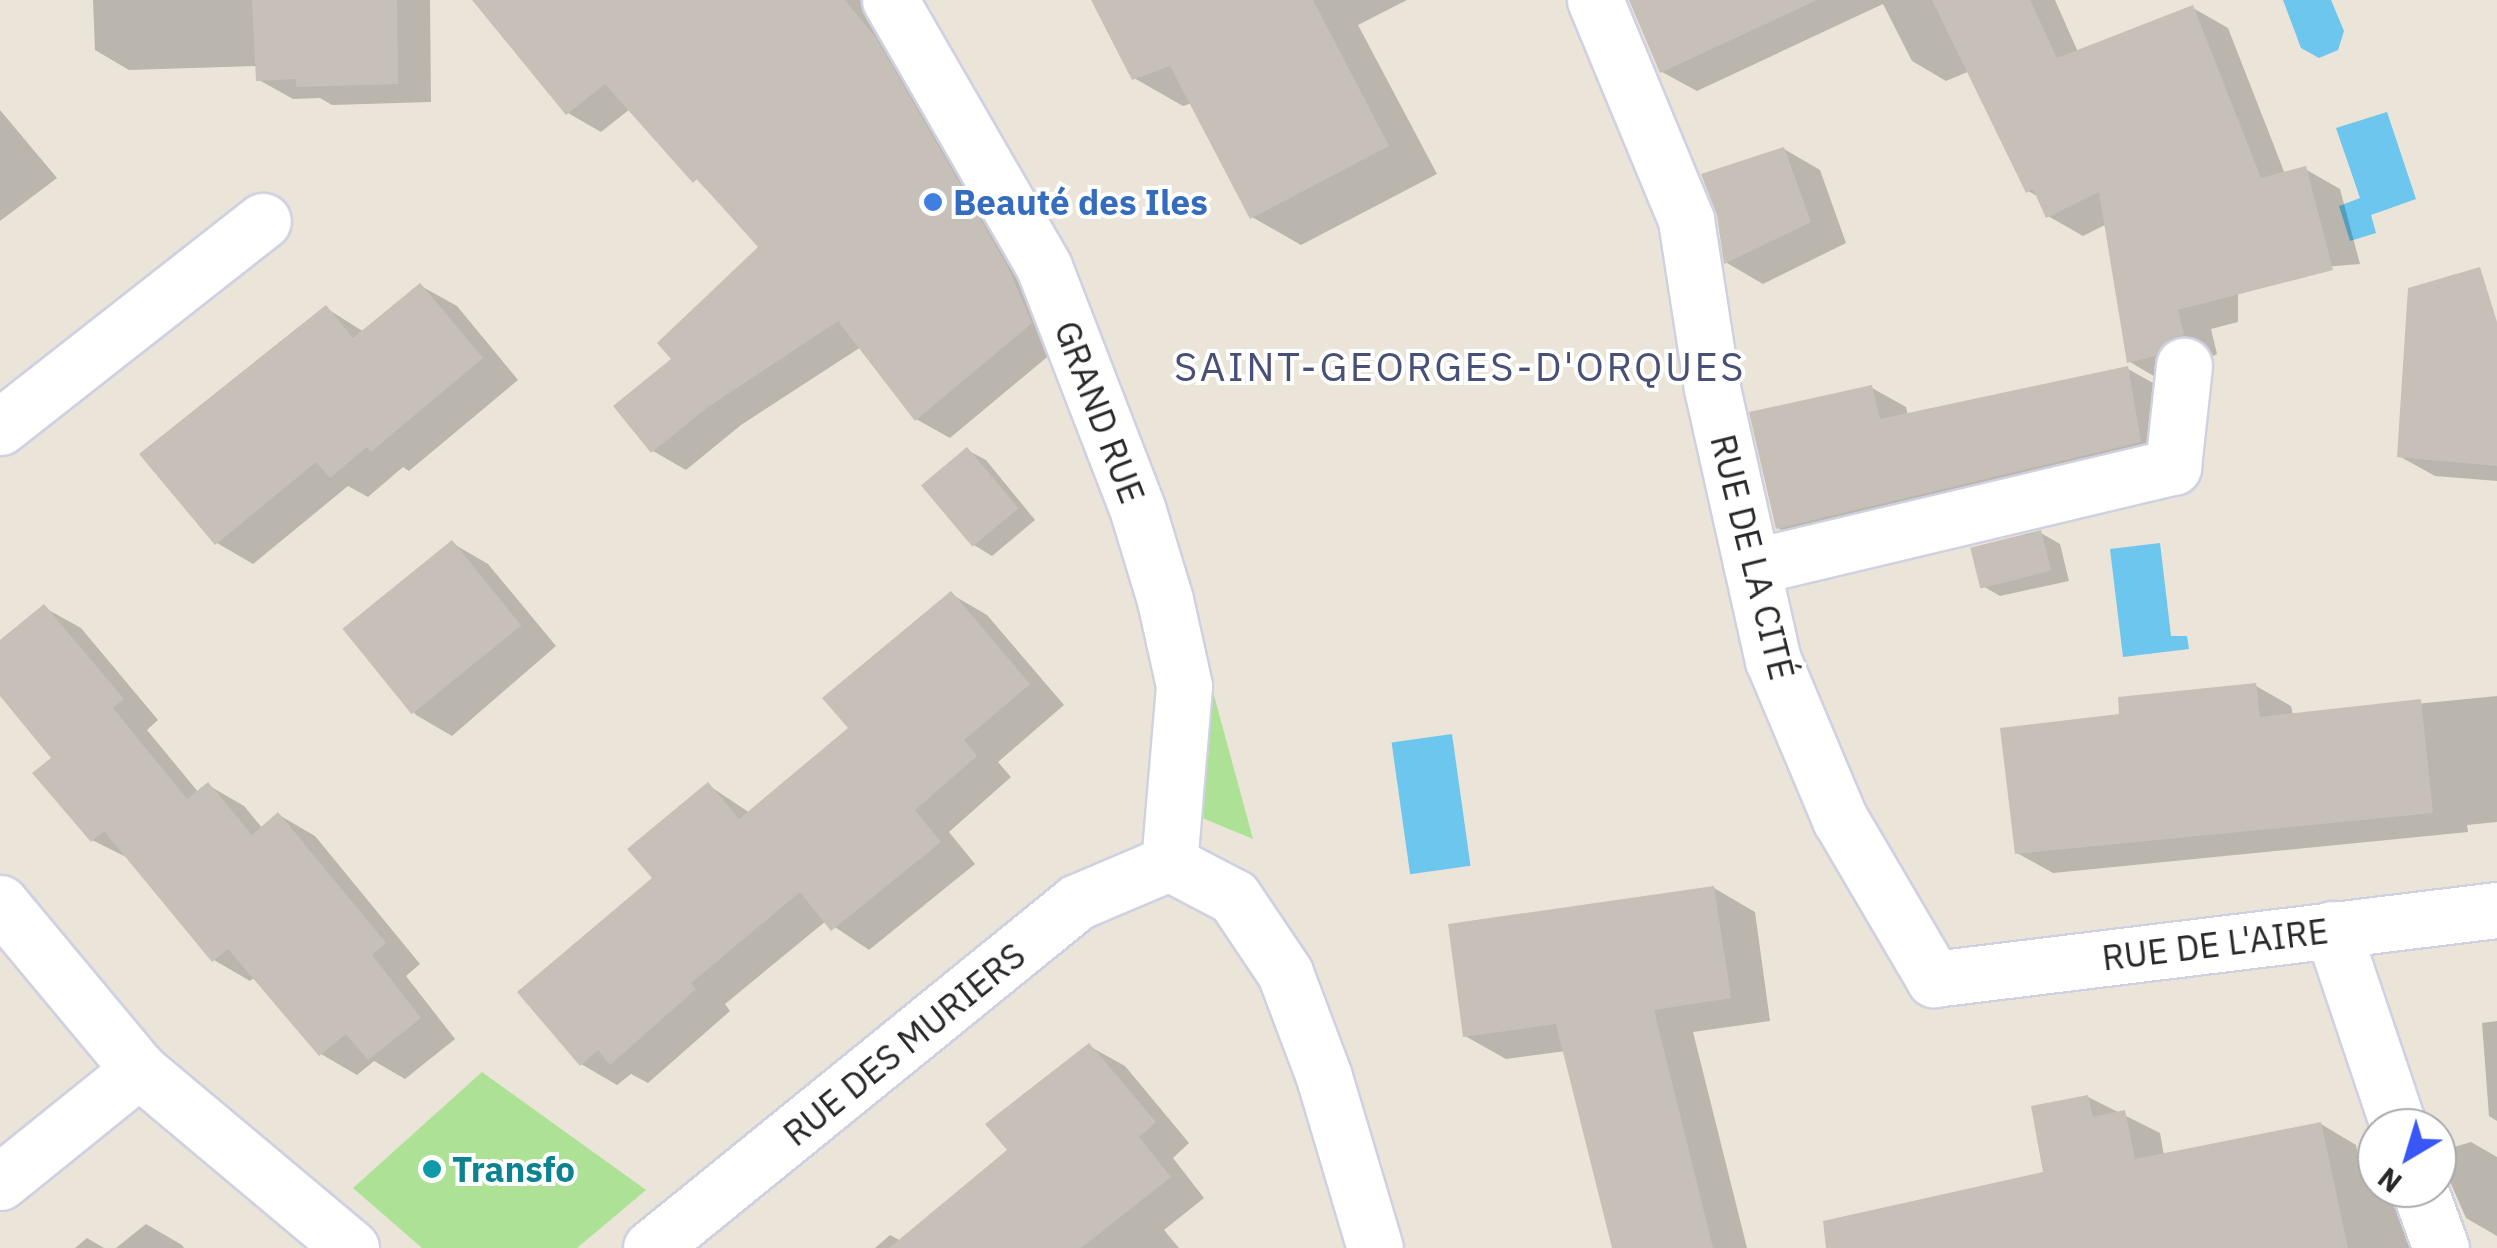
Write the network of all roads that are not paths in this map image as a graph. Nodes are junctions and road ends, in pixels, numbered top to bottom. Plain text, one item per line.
1 (890, 0) edge
2 (1595, 0) edge
3 (263, 221) dead end
4 (2184, 366) dead end
5 (0, 428) edge
6 (1752, 567) junction
7 (1169, 862) junction
8 (0, 902) edge
9 (2497, 910) edge
10 (2332, 929) junction
11 (1934, 979) joint
12 (139, 1070) junction
13 (2392, 1108) edge
14 (0, 1182) edge
15 (2426, 1208) edge
16 (351, 1248) edge
17 (651, 1248) edge
18 (1375, 1248) edge
19 (2441, 1248) edge

1 - 7 street, GRAND RUE
2 - 6 street, RUE DE LA CITÉ
3 - 5 street
4 - 6 street
6 - 11 street, RUE DE LA CITÉ
7 - 17 street, RUE DES MURIERS
7 - 18 street
8 - 12 street
9 - 10 street, RUE DE L'AIRE
10 - 11 street, RUE DE L'AIRE
10 - 13 street
12 - 14 street
12 - 16 street
15 - 19 street

